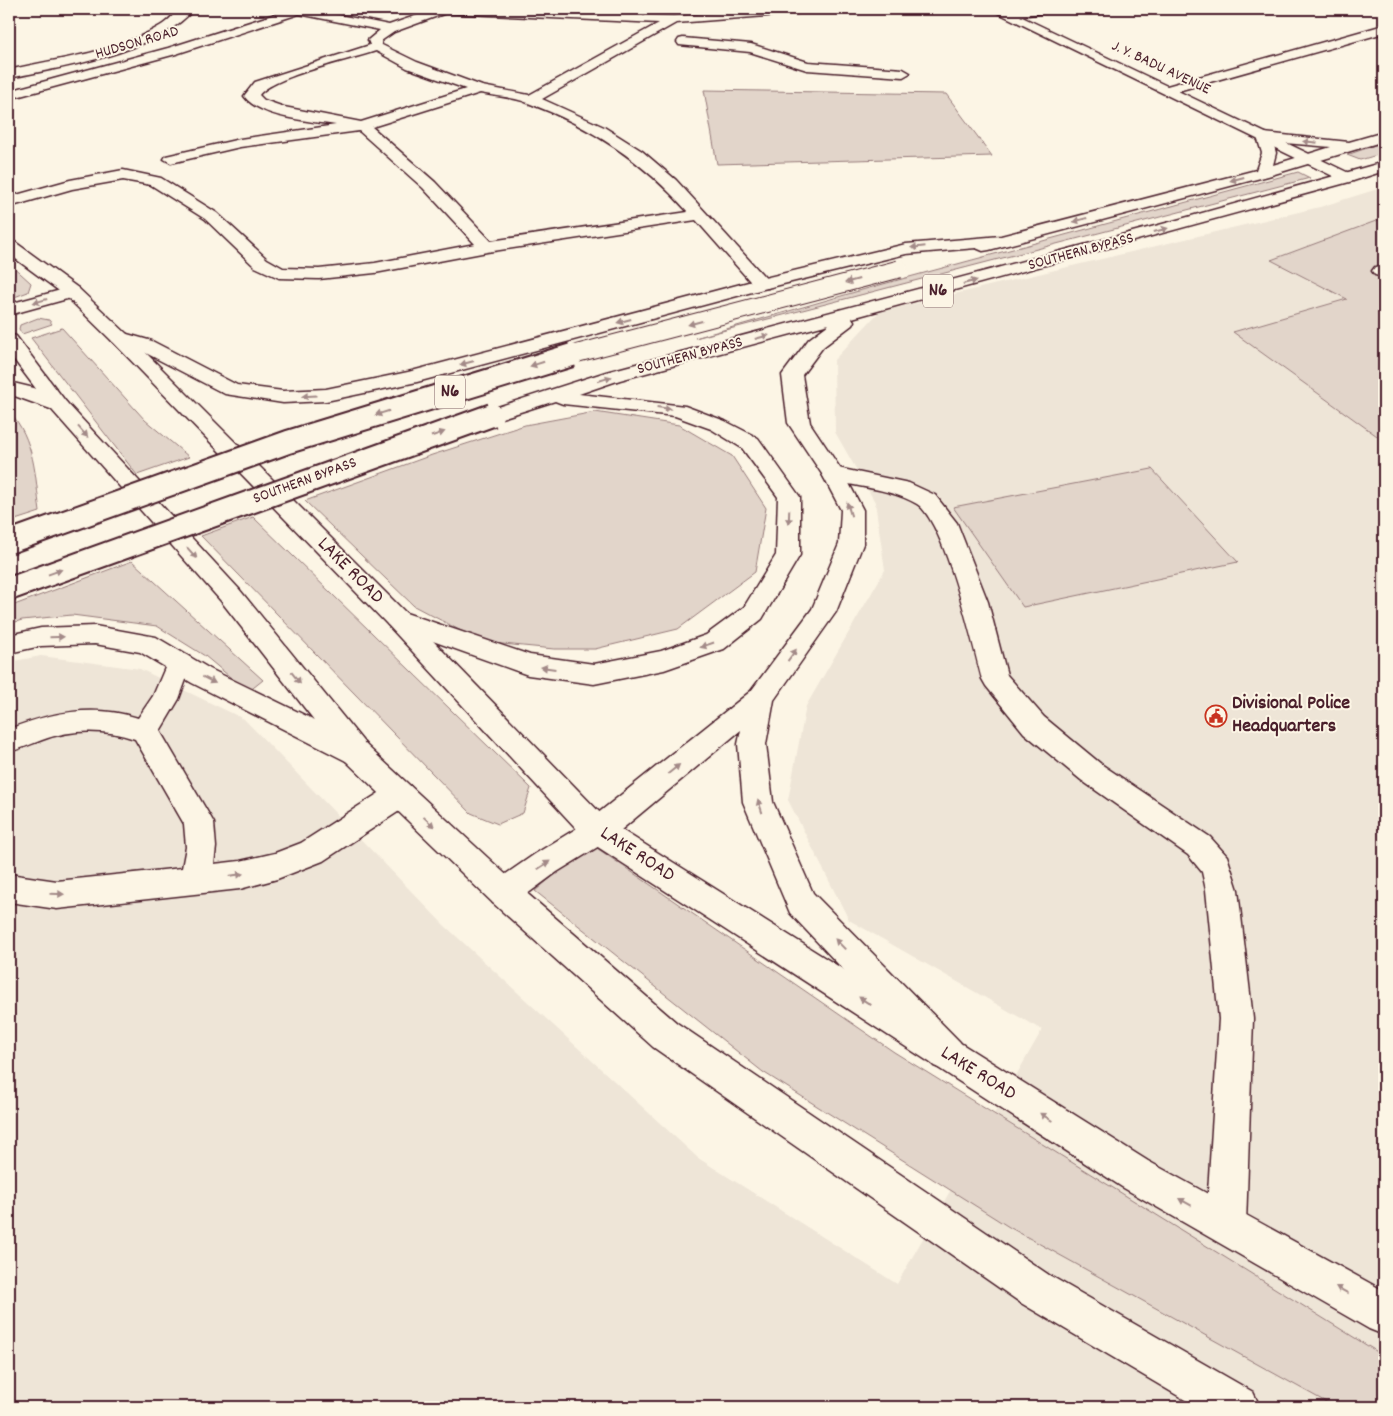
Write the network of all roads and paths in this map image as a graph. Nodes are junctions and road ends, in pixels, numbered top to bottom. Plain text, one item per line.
1 (188, 9) edge
2 (444, 9) edge
3 (819, 9) edge
4 (1051, 9) edge
5 (300, 10) edge
6 (1001, 11) edge
7 (673, 20) junction
8 (390, 29) junction
9 (1384, 29) edge
10 (654, 30) junction
11 (683, 42) junction
12 (376, 47) junction
13 (689, 57) dead end
14 (903, 73) dead end
15 (9, 74) edge
16 (479, 90) junction
17 (1168, 90) junction
18 (9, 95) edge
19 (531, 100) junction
20 (362, 126) junction
21 (1384, 136) edge
22 (1264, 137) junction
23 (1356, 145) junction
24 (171, 159) dead end
25 (1310, 160) junction
26 (1384, 166) edge
27 (1263, 173) junction
28 (1348, 178) junction
29 (9, 202) edge
30 (698, 214) junction
31 (1001, 241) junction
32 (9, 246) edge
33 (487, 248) junction
34 (762, 284) junction
35 (72, 292) junction
36 (9, 310) edge
37 (854, 314) junction
38 (120, 338) junction
39 (9, 340) edge
40 (9, 388) edge
41 (546, 397) junction
42 (58, 406) junction
43 (833, 474) junction
44 (9, 542) edge
45 (9, 589) edge
46 (396, 619) junction
47 (9, 644) edge
48 (179, 663) junction
49 (761, 698) junction
50 (145, 731) junction
51 (9, 741) edge
52 (356, 753) junction
53 (400, 795) junction
54 (598, 831) junction
55 (196, 880) junction
56 (9, 888) edge
57 (504, 893) junction
58 (947, 1054) junction
59 (1226, 1224) junction
60 (1384, 1314) edge
61 (1238, 1407) edge

1 - 15 main road
2 - 7 main road
2 - 8 main road
3 - 7 main road
4 - 6 main road
5 - 8 main road
5 - 18 main road, HUDSON ROAD
6 - 17 main road, J. Y. BADU AVENUE
7 - 10 main road
8 - 12 main road
9 - 17 main road
10 - 11 main road
10 - 19 main road
11 - 13 main road
11 - 14 main road
12 - 16 main road
12 - 20 main road
16 - 19 main road
16 - 20 main road
17 - 22 main road, J. Y. BADU AVENUE
19 - 30 main road
20 - 24 main road
20 - 33 main road
21 - 23 main road, SOUTHERN BYPASS / N6
23 -> 22 main road
22 - 25 main road, J. Y. BADU AVENUE
22 - 27 main road
23 - 25 main road, SOUTHERN BYPASS / N6
25 - 27 main road, SOUTHERN BYPASS / N6
25 - 28 main road, J. Y. BADU AVENUE
26 - 28 main road, SOUTHERN BYPASS / N6
27 -> 31 main road, SOUTHERN BYPASS / N6
37 -> 28 main road, SOUTHERN BYPASS / N6
29 - 33 main road
30 - 33 main road
30 - 34 main road
31 -> 34 main road
31 -> 44 main road, SOUTHERN BYPASS / N6, bridge
32 - 35 main road, LAKE ROAD
34 -> 38 main road
35 -> 36 main road
35 - 38 main road, LAKE ROAD
41 -> 37 main road, SOUTHERN BYPASS / N6
37 - 43 main road
38 - 46 main road, LAKE ROAD
39 - 42 main road
40 - 42 main road
45 -> 41 main road, SOUTHERN BYPASS / N6, bridge
41 -> 46 main road
42 -> 52 main road
49 -> 43 main road
43 - 59 main road
46 - 54 main road, LAKE ROAD
47 -> 48 main road
48 - 50 main road
48 -> 52 main road
54 -> 49 main road
58 -> 49 main road
50 - 51 main road
50 - 55 main road
52 - 53 main road
55 -> 53 main road
53 -> 57 main road
57 -> 54 main road
58 -> 54 main road, LAKE ROAD
56 -> 55 main road
57 - 61 main road
59 -> 58 main road, LAKE ROAD
60 -> 59 main road, LAKE ROAD

